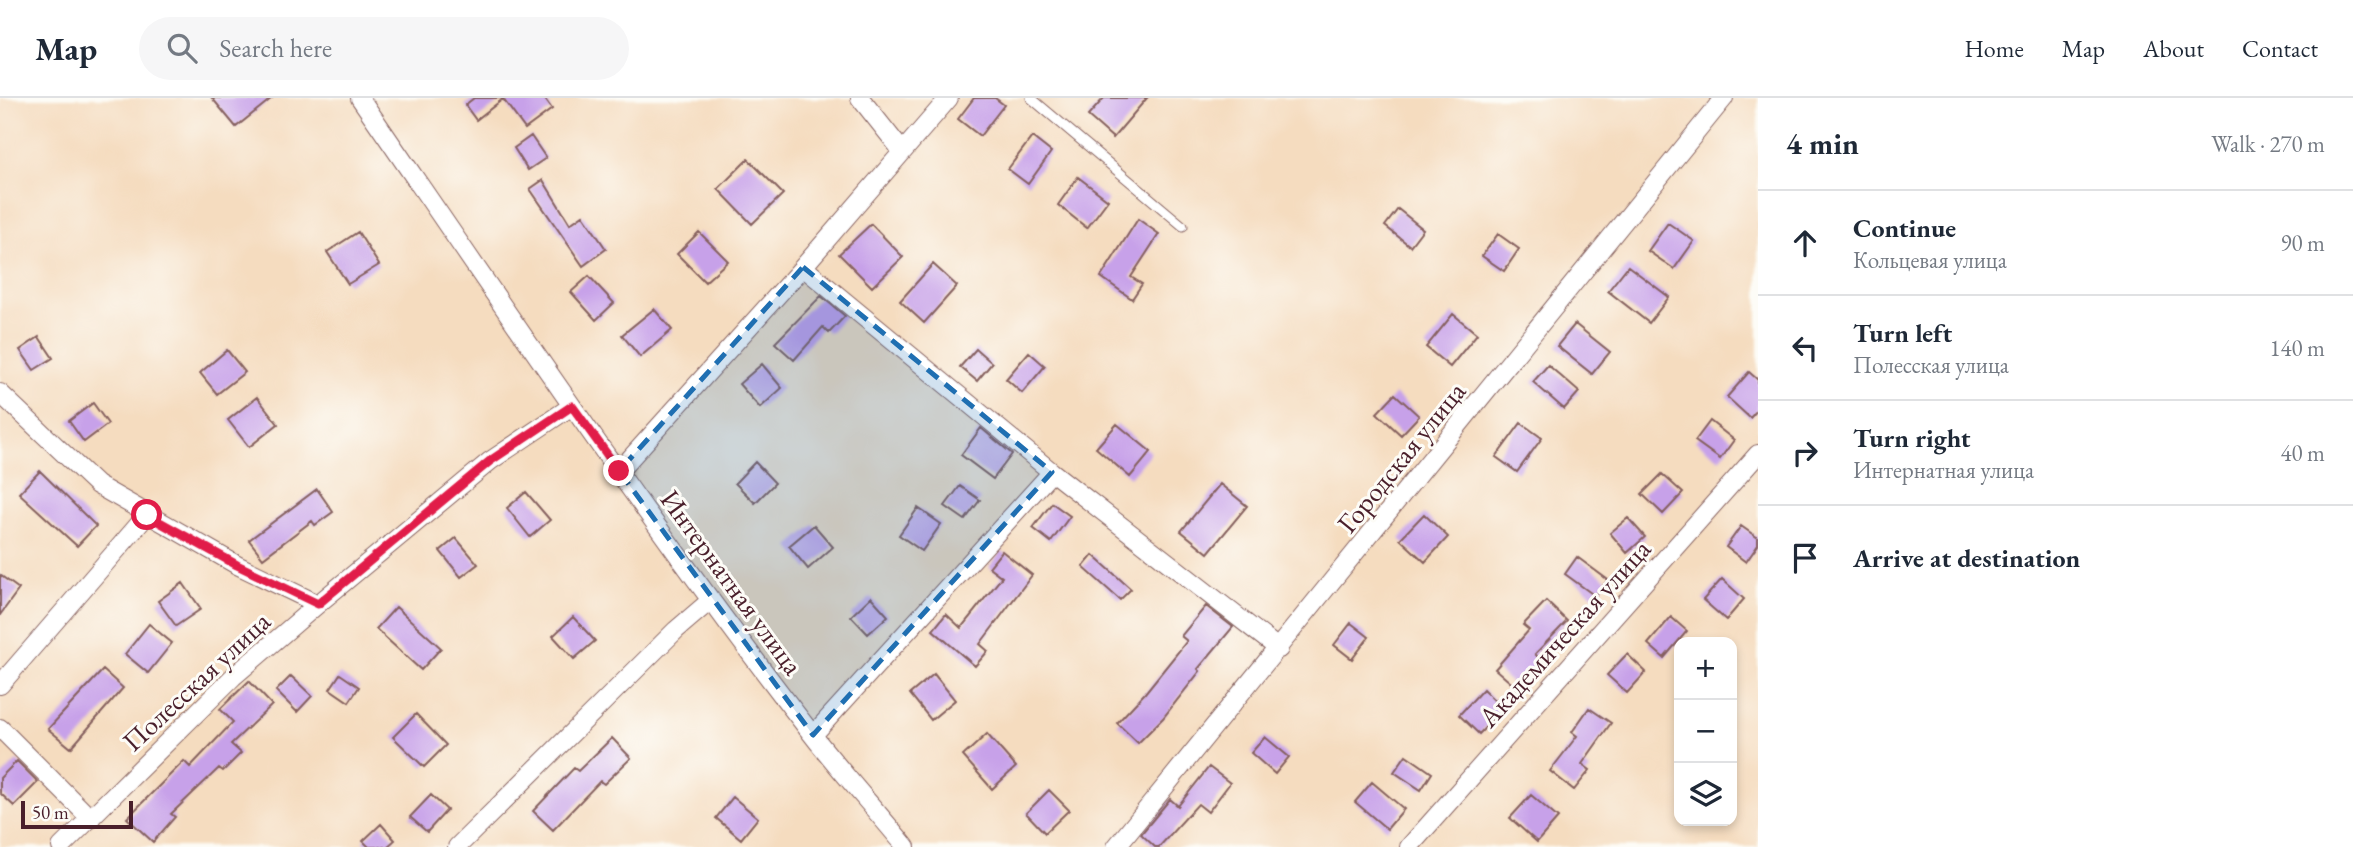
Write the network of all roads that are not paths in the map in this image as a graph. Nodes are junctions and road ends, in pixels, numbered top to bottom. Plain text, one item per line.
1 (360, 98) edge
2 (860, 98) edge
3 (949, 98) edge
4 (1031, 98) edge
5 (1724, 98) edge
6 (902, 151) junction
7 (1183, 226) dead end
8 (803, 267) junction
9 (1, 395) edge
10 (572, 406) junction
11 (1758, 454) edge
12 (619, 471) junction
13 (1052, 472) junction
14 (147, 515) junction
15 (711, 600) junction
16 (318, 604) junction
17 (1279, 649) junction
18 (0, 685) edge
19 (0, 728) edge
20 (813, 735) junction
21 (91, 819) junction
22 (61, 847) edge
23 (457, 847) edge
24 (906, 847) edge
25 (1116, 847) edge
26 (1409, 847) edge

1 - 10 street, Интернатная улица
2 - 6 street
3 - 6 street
4 - 7 lane
5 - 17 street, Городская улица
6 - 8 street
8 - 12 street
8 - 13 street
9 - 14 street
10 - 12 street, Интернатная улица
10 - 16 street, Полесская улица
11 - 26 street, Академическая улица
12 - 15 street, Интернатная улица
13 - 17 street
13 - 20 street
14 - 16 street
14 - 18 street
15 - 20 street, Интернатная улица
15 - 23 street
16 - 21 street, Полесская улица
17 - 25 street, Городская улица
19 - 21 street
20 - 24 street, Интернатная улица
21 - 22 street, Полесская улица

